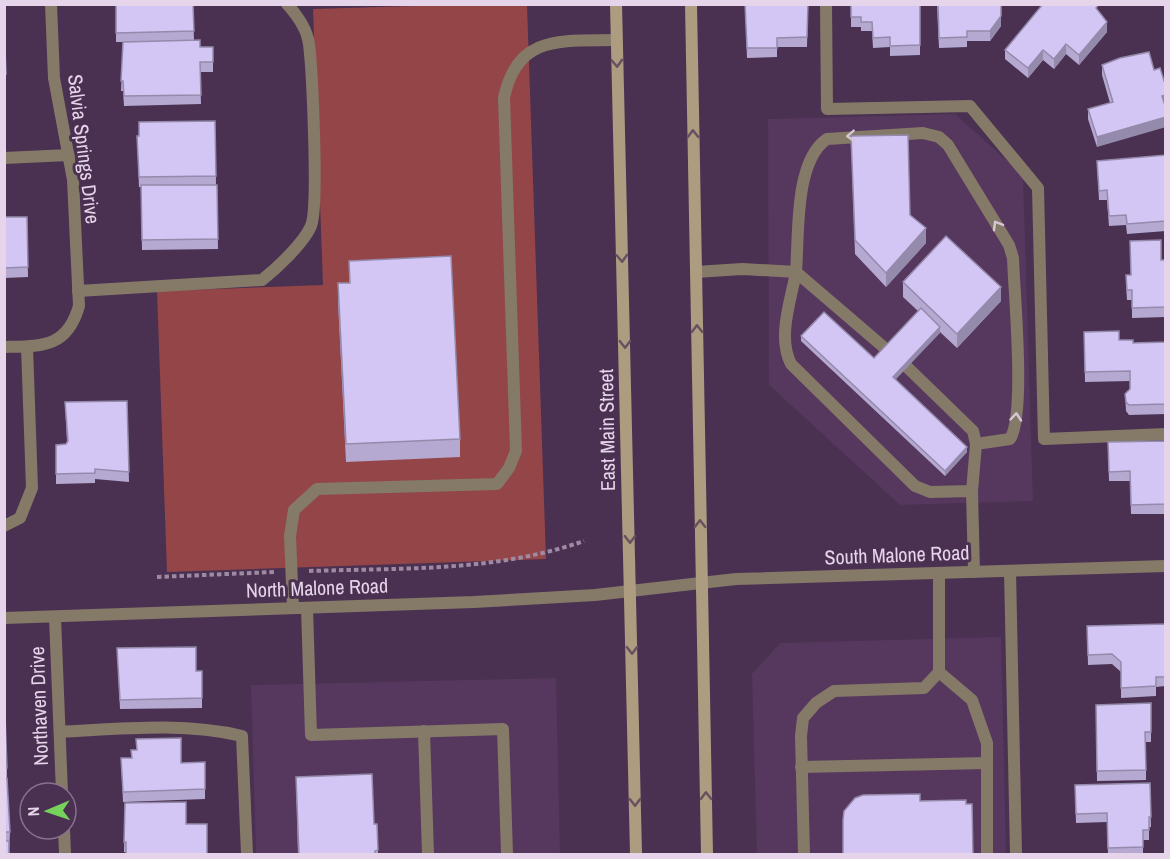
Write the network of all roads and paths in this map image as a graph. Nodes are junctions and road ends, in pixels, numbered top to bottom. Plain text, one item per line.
1 (51, 4) edge
2 (287, 4) edge
3 (616, 4) edge
4 (691, 4) edge
5 (826, 4) edge
6 (616, 40) junction
7 (69, 155) junction
8 (4, 158) edge
9 (696, 272) junction
10 (796, 272) junction
11 (78, 291) junction
12 (27, 346) junction
13 (4, 347) edge
14 (887, 350) edge
15 (908, 367) edge
16 (1166, 434) edge
17 (976, 444) junction
18 (972, 491) junction
19 (4, 526) edge
20 (584, 541) dead end
21 (1166, 567) edge
22 (1010, 571) junction
23 (291, 572) junction
24 (974, 572) junction
25 (939, 573) junction
26 (157, 577) dead end
27 (701, 583) junction
28 (631, 591) junction
29 (293, 608) junction
30 (307, 608) junction
31 (55, 616) junction
32 (4, 618) edge
33 (939, 672) junction
34 (424, 731) junction
35 (60, 732) junction
36 (987, 763) junction
37 (801, 767) junction
38 (62, 781) edge
39 (247, 855) edge
40 (428, 855) edge
41 (507, 855) edge
42 (636, 855) edge
43 (707, 855) edge
44 (804, 855) edge
45 (987, 855) edge
46 (1016, 855) edge

1 - 7 street, Salvia Springs Drive
2 - 11 street
3 - 6 main road, East Main Street
9 -> 4 main road
5 - 16 street
6 - 23 street
6 -> 28 main road, East Main Street
7 - 8 street
7 - 11 street, Salvia Springs Drive
9 - 10 street
27 -> 9 main road
10 - 14 street
17 -> 10 street
10 - 18 street
11 - 12 street, Salvia Springs Drive
12 - 13 street
12 - 19 street
15 - 17 street
17 - 18 street
18 - 24 street
20 - 23 path
21 - 22 street, South Malone Road
22 - 24 street, South Malone Road
22 - 46 street
23 - 26 path
23 - 29 street
24 - 25 street, South Malone Road
25 - 27 street, South Malone Road
25 - 33 street
27 - 28 street, South Malone Road
43 -> 27 main road
28 - 30 street, North Malone Road
28 -> 42 main road, East Main Street
29 - 30 street, North Malone Road
29 - 31 street, North Malone Road
30 - 34 street
31 - 32 street, North Malone Road
31 - 35 street, Northaven Drive
33 - 36 street
33 - 37 street
34 - 40 street
34 - 41 street
35 - 38 street, Northaven Drive
35 - 39 street
36 - 37 street
36 - 45 street
37 - 44 street

